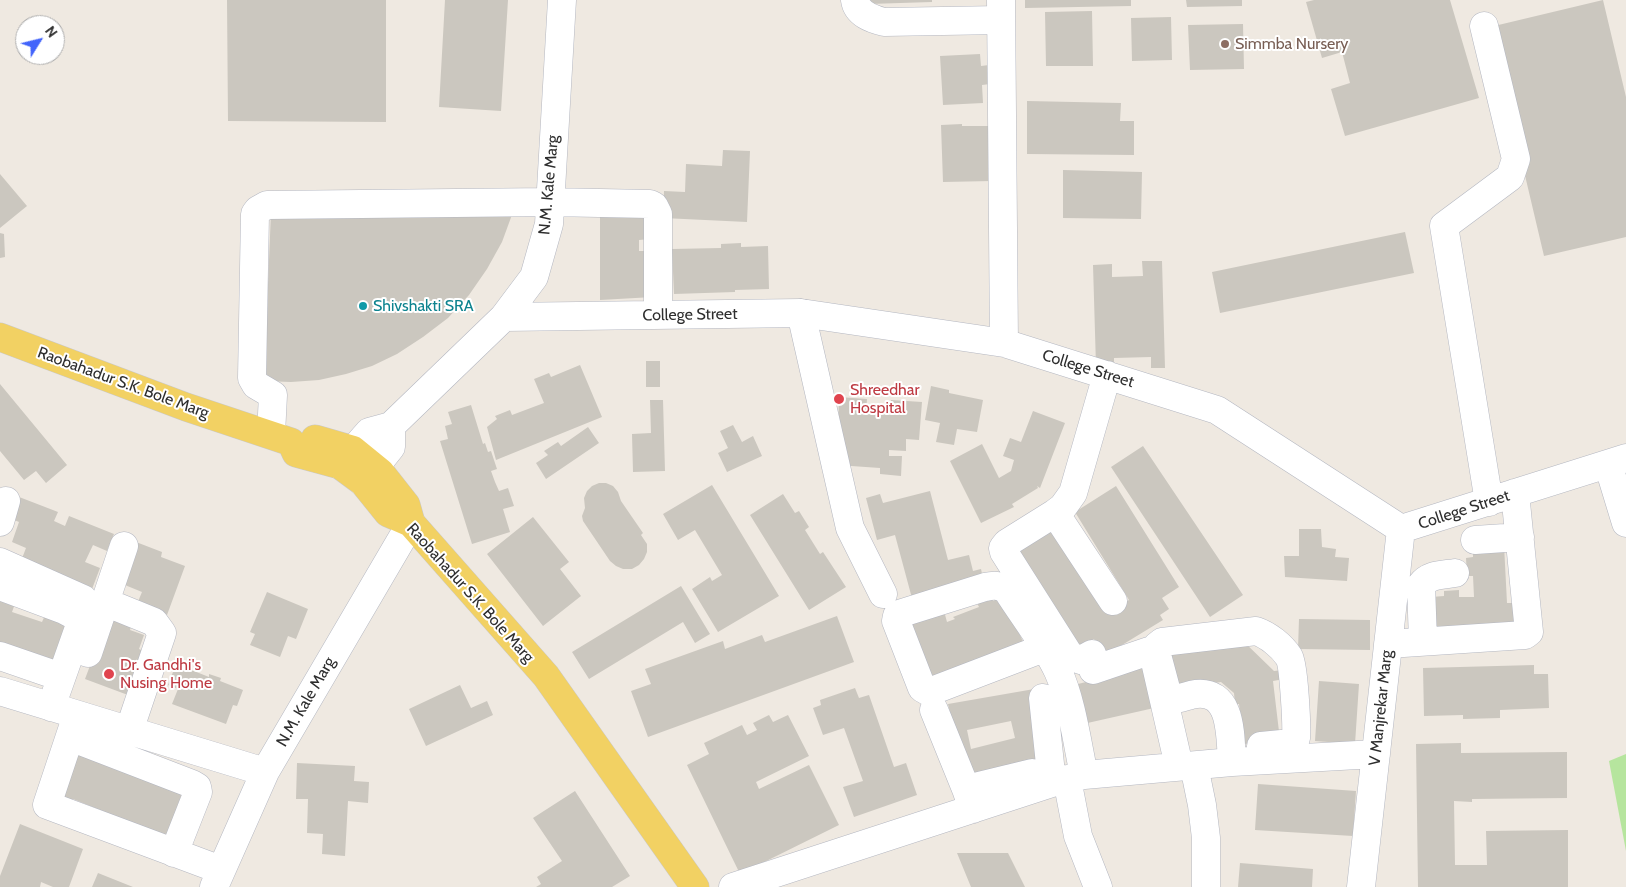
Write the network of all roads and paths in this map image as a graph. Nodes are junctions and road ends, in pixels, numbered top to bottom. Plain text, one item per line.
1 (562, 0) edge
2 (855, 0) edge
3 (1001, 10) edge
4 (1484, 26) dead end
5 (549, 202) junction
6 (801, 313) junction
7 (658, 315) junction
8 (504, 317) junction
9 (0, 337) edge
10 (1004, 343) junction
11 (1107, 375) junction
12 (392, 426) junction
13 (281, 438) junction
14 (347, 458) junction
15 (1617, 461) edge
16 (369, 475) junction
17 (1515, 493) junction
18 (1489, 502) junction
19 (1055, 513) junction
20 (411, 523) junction
21 (1626, 523) edge
22 (1401, 530) junction
23 (1520, 537) junction
24 (1475, 540) dead end
25 (0, 562) edge
26 (1455, 573) dead end
27 (0, 586) edge
28 (883, 594) dead end
29 (67, 601) junction
30 (1112, 601) dead end
31 (105, 602) junction
32 (1423, 641) junction
33 (1388, 644) junction
34 (1044, 648) junction
35 (0, 656) edge
36 (61, 677) junction
37 (0, 691) edge
38 (1043, 698) dead end
39 (934, 710) dead end
40 (67, 718) junction
41 (129, 731) junction
42 (1376, 754) junction
43 (1242, 755) junction
44 (1186, 766) junction
45 (265, 772) junction
46 (1063, 776) junction
47 (970, 799) junction
48 (174, 853) junction
49 (217, 879) edge
50 (695, 887) edge
51 (733, 887) edge
52 (1098, 887) edge
53 (1206, 887) edge
54 (1361, 887) edge

1 - 5 street, N.M. Kale Marg
2 - 3 street
3 - 10 street
4 - 18 street
5 - 7 street
5 - 8 street, N.M. Kale Marg
5 - 13 street
6 - 7 street, College Street
6 - 10 street, College Street
6 - 28 street
7 - 8 street, College Street
8 - 12 street, N.M. Kale Marg
9 - 13 main road, Raobahadur S.K. Bole Marg
10 - 11 street, College Street
11 - 19 street
11 - 22 street, College Street
12 - 14 street
12 - 16 street
13 - 14 main road, Raobahadur S.K. Bole Marg
14 - 16 main road, Raobahadur S.K. Bole Marg
15 - 17 street, College Street
15 - 21 street
16 - 20 main road, Raobahadur S.K. Bole Marg
17 - 18 street, College Street
17 - 23 street
18 - 22 street, College Street
19 - 30 street
19 - 44 street
20 - 45 street, N.M. Kale Marg
20 - 50 main road, Raobahadur S.K. Bole Marg
22 - 33 street, V Manjrekar Marg
23 - 24 street
23 - 32 street
25 - 29 street
26 - 32 street
27 - 29 street
29 - 31 street
29 - 36 street
31 - 40 street
31 - 41 street
32 - 33 street
33 - 42 street, V Manjrekar Marg
34 - 34 street
34 - 46 street
35 - 36 street
36 - 40 street
37 - 40 street
38 - 46 street
39 - 47 street
40 - 41 street
40 - 48 street
40 - 48 street
41 - 45 street
42 - 43 street
42 - 54 street, V Manjrekar Marg
43 - 43 street
43 - 44 street
44 - 46 street
44 - 53 street
45 - 49 street, N.M. Kale Marg
46 - 47 street
46 - 52 street
47 - 51 street
48 - 49 street

